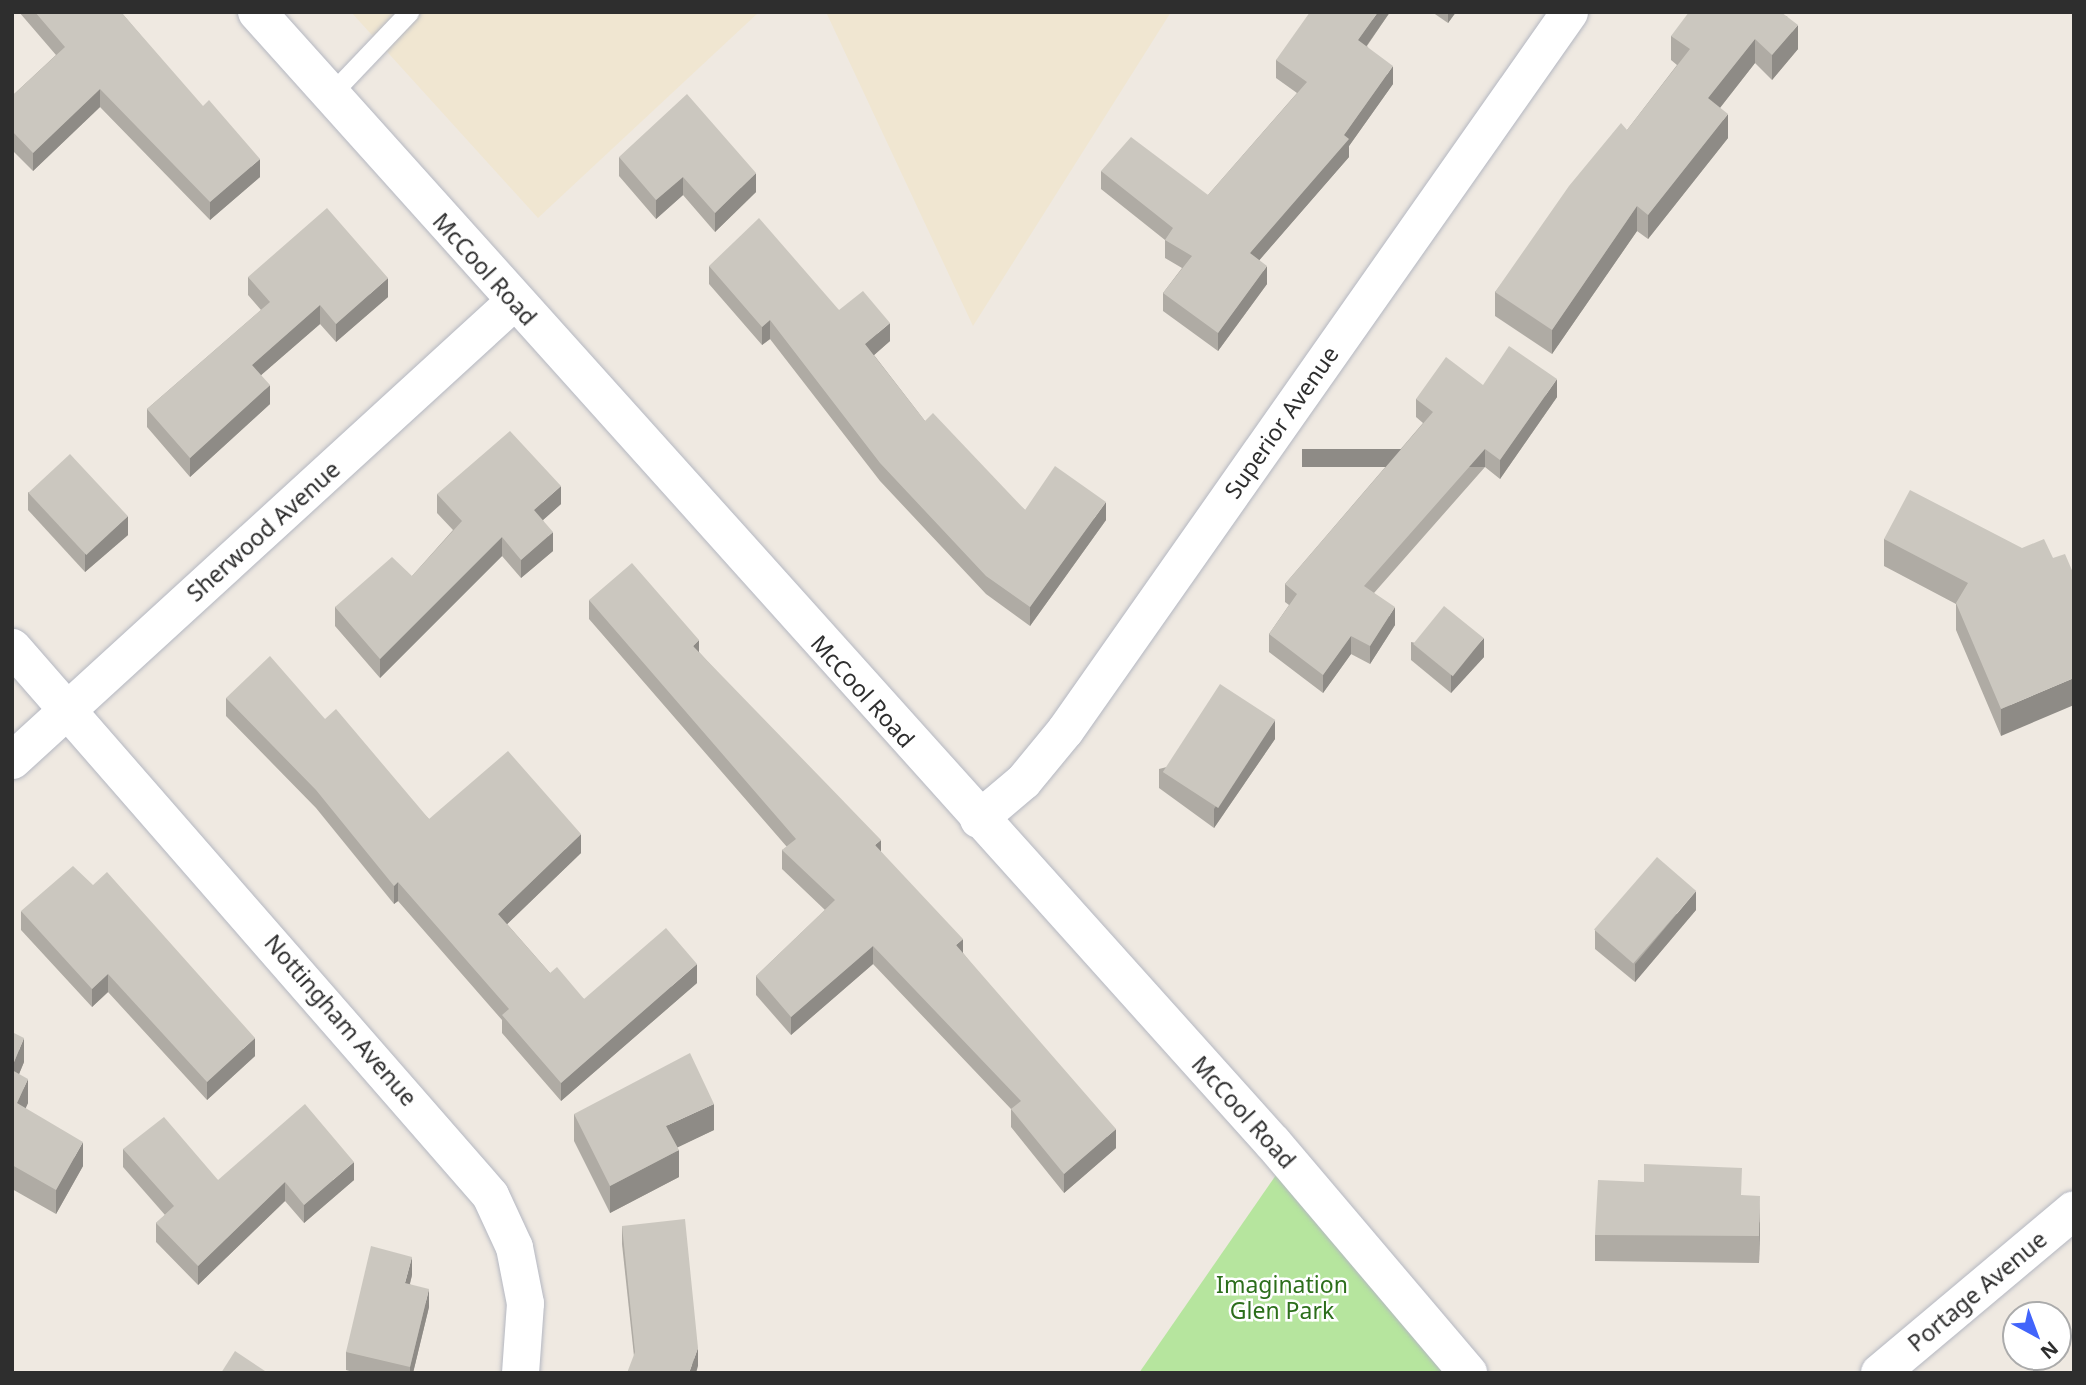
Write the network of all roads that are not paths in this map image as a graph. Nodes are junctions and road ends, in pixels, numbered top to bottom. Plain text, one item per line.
1 (257, 12) edge
2 (409, 12) edge
3 (1569, 12) edge
4 (330, 95) junction
5 (514, 301) junction
6 (12, 647) edge
7 (68, 709) junction
8 (12, 760) edge
9 (978, 819) junction
10 (2074, 1210) edge
11 (520, 1373) edge
12 (1468, 1373) edge
13 (1880, 1373) edge

1 - 4 street, McCool Road
2 - 4 lane
3 - 9 street, Superior Avenue
4 - 5 street, McCool Road
5 - 7 street, Sherwood Avenue
5 - 9 street, McCool Road
6 - 7 street, Nottingham Avenue
7 - 8 street, Sherwood Avenue
7 - 11 street, Nottingham Avenue
9 - 12 street, McCool Road
10 - 13 street, Portage Avenue

